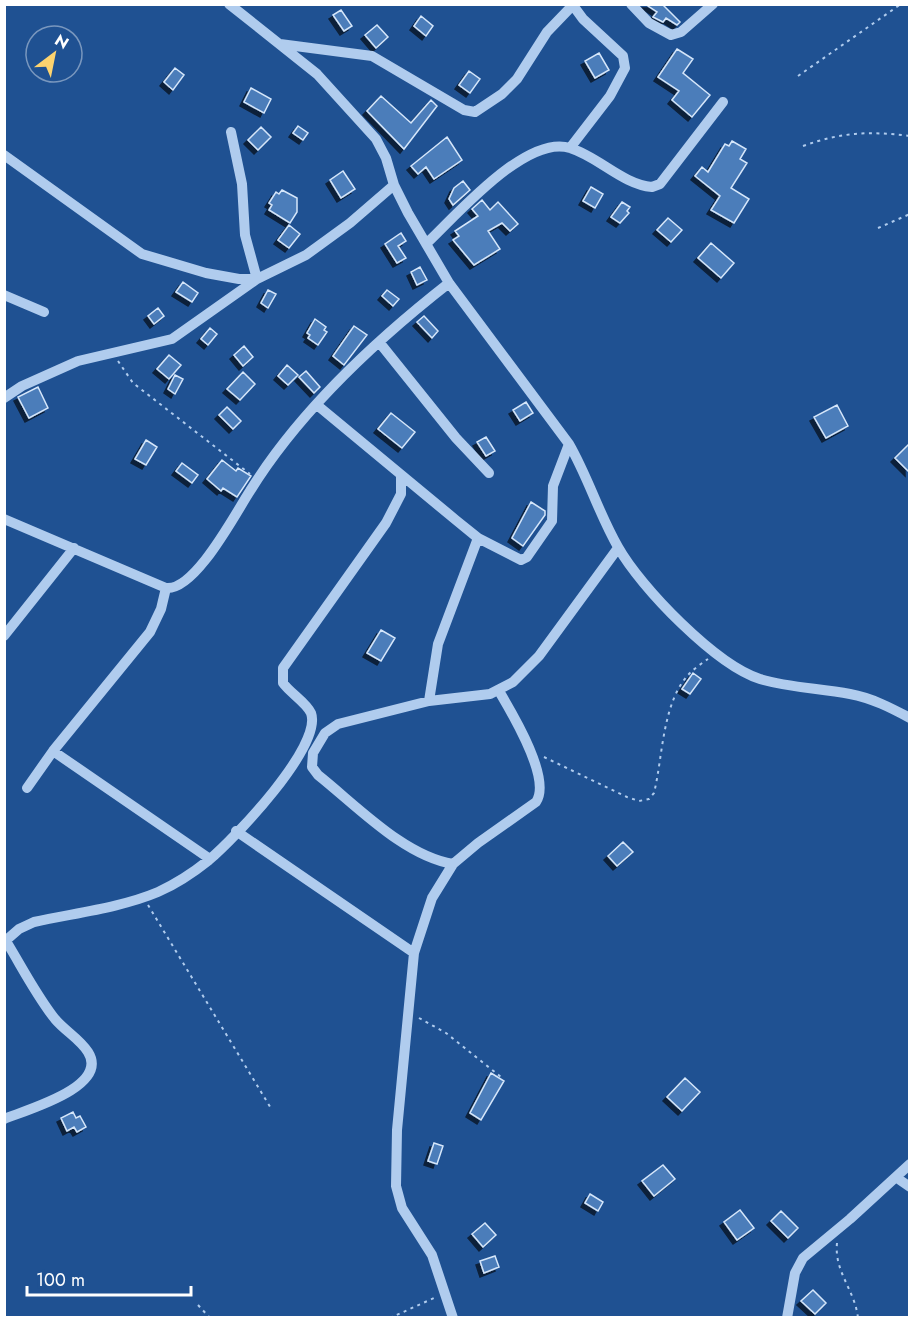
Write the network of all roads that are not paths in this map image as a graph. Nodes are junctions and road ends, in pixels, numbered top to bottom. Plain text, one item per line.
1 (229, 4) edge
2 (631, 4) edge
3 (713, 4) edge
4 (572, 5) edge
5 (279, 44) junction
6 (723, 102) dead end
7 (231, 132) dead end
8 (570, 148) junction
9 (4, 155) edge
10 (394, 185) junction
11 (426, 244) junction
12 (257, 279) junction
13 (449, 283) junction
14 (4, 295) edge
15 (44, 312) dead end
16 (379, 342) junction
17 (4, 398) edge
18 (317, 405) junction
19 (569, 444) junction
20 (489, 473) dead end
21 (401, 476) junction
22 (4, 519) edge
23 (478, 538) junction
24 (74, 548) junction
25 (618, 548) junction
26 (166, 588) junction
27 (4, 636) edge
28 (499, 691) junction
29 (429, 701) junction
30 (909, 718) edge
31 (53, 751) junction
32 (27, 788) dead end
33 (236, 831) junction
34 (210, 859) junction
35 (453, 864) junction
36 (5, 941) edge
37 (414, 953) junction
38 (4, 1119) edge
39 (909, 1164) edge
40 (897, 1178) junction
41 (909, 1187) edge
42 (453, 1317) edge
43 (787, 1317) edge

1 - 5 street
2 - 3 street
4 - 5 street
4 - 8 street
5 - 10 street
6 - 8 street
7 - 12 street
8 - 11 street
9 - 12 street
10 - 11 street
10 - 12 street
11 - 13 street
12 - 17 street
13 - 16 street
13 - 19 street
14 - 15 street
16 - 18 street
16 - 20 street
18 - 21 street
18 - 26 street
19 - 23 street
19 - 25 street
21 - 23 street
21 - 33 street
22 - 24 street
23 - 29 street
24 - 26 street
24 - 27 street
25 - 28 street
25 - 30 street
26 - 31 street
28 - 29 street
28 - 35 street
29 - 35 street
31 - 32 street
31 - 34 street
33 - 34 street
33 - 37 street
34 - 36 street
35 - 37 street
36 - 38 street
37 - 42 street
39 - 40 street
40 - 41 street
40 - 43 street

